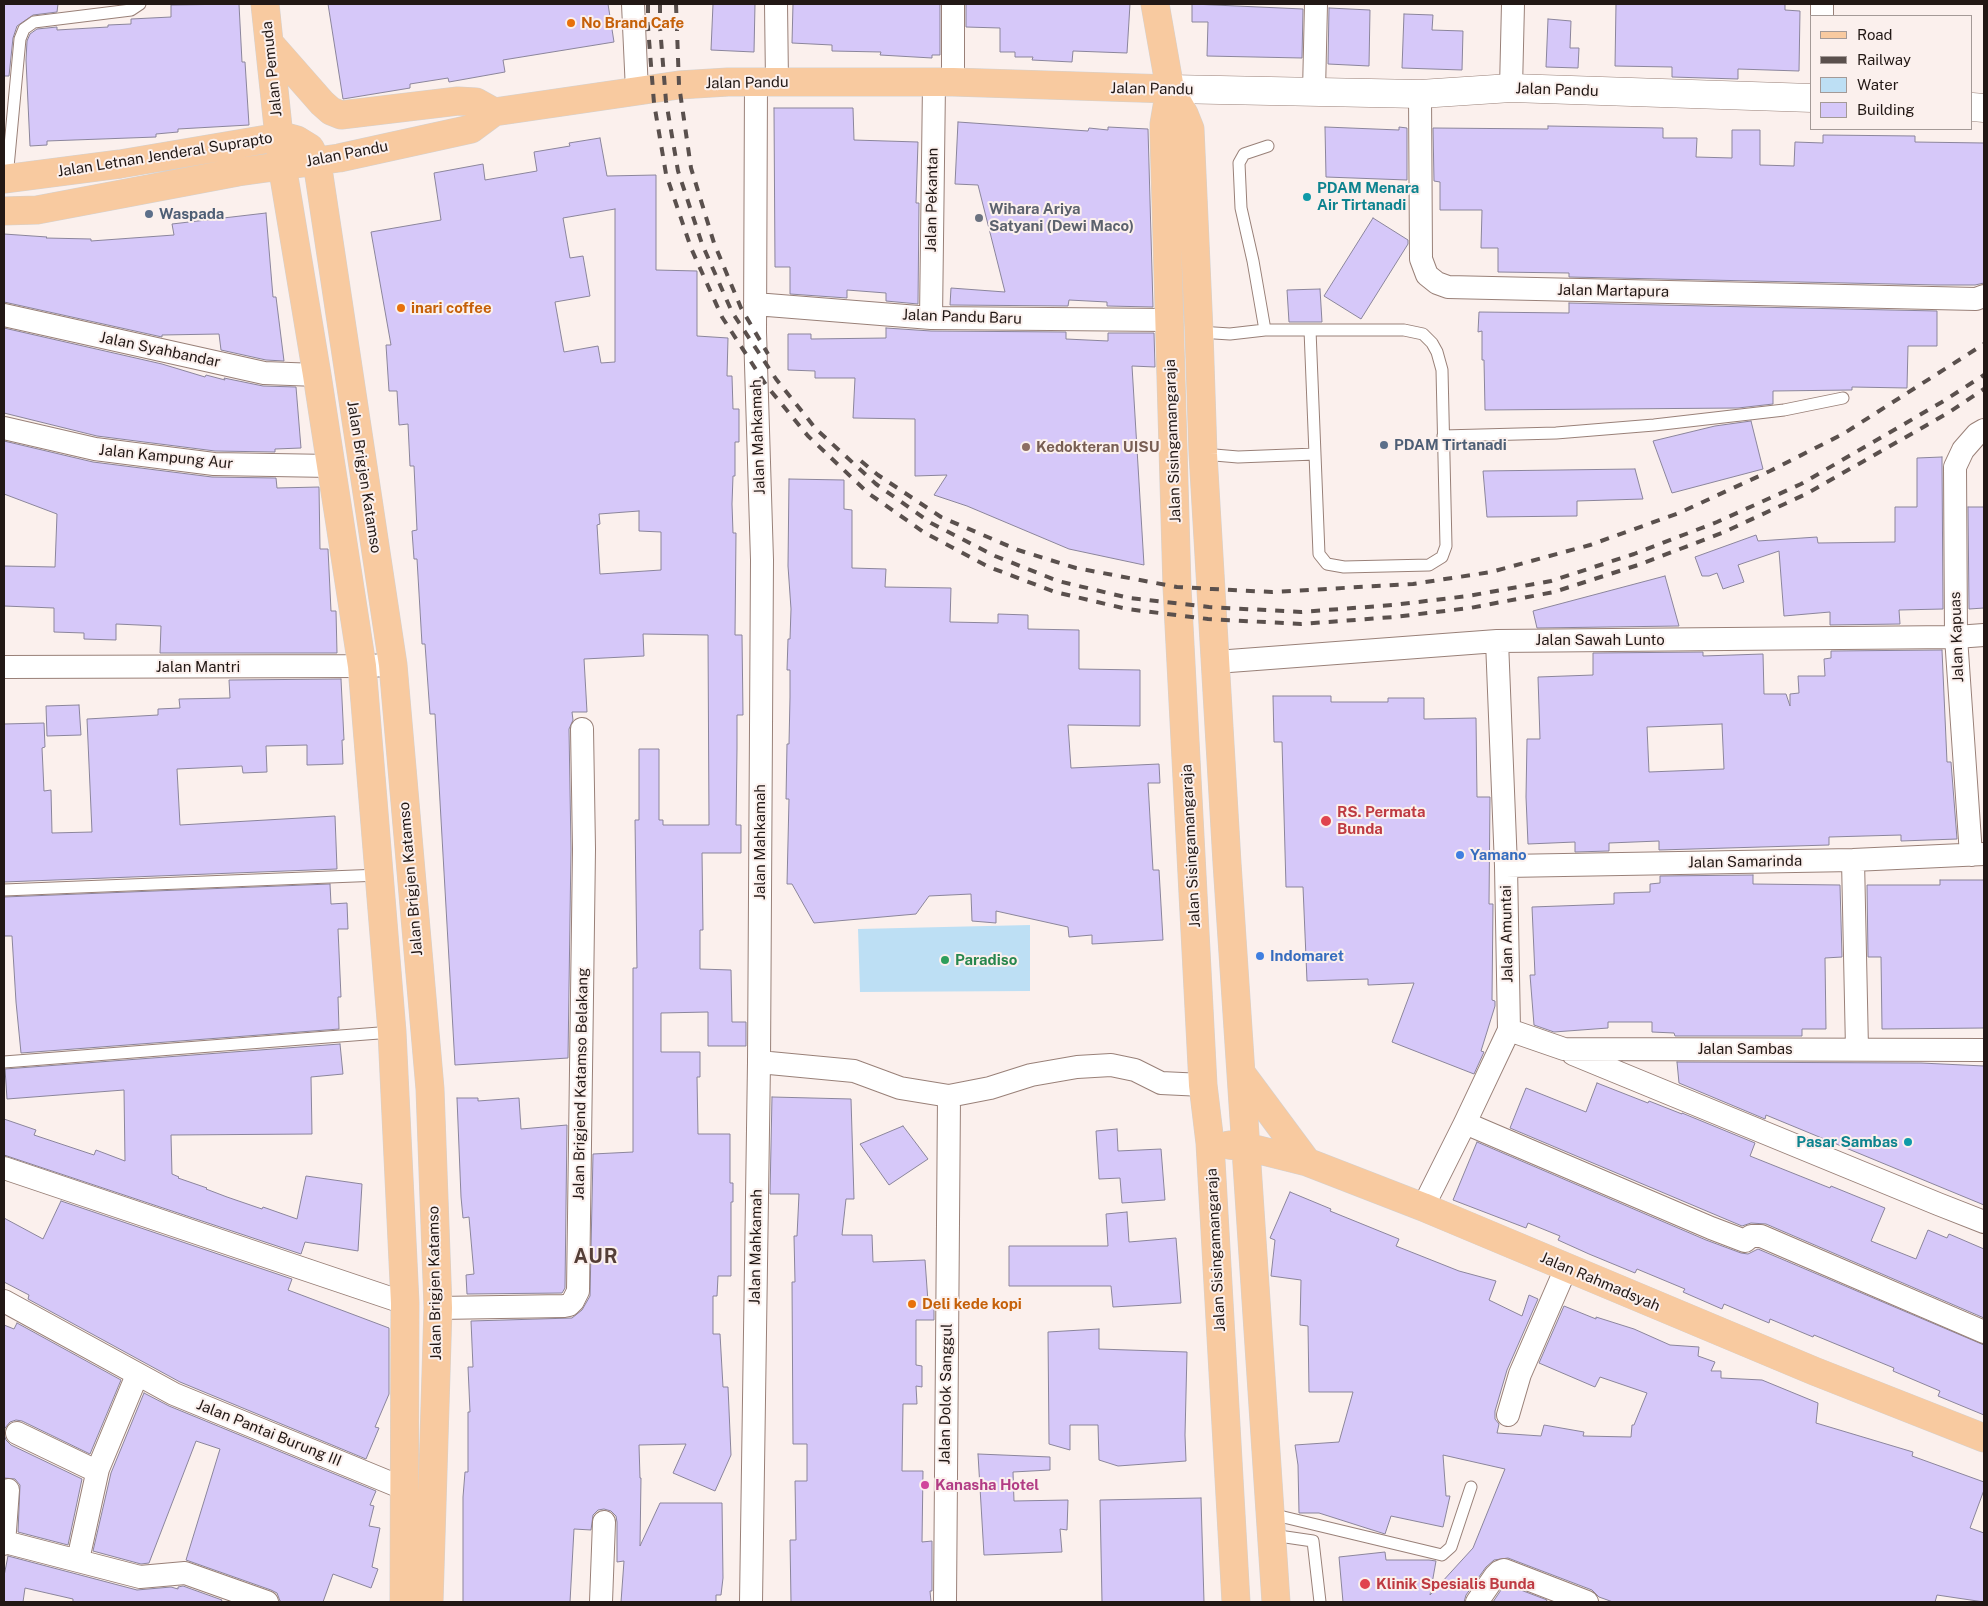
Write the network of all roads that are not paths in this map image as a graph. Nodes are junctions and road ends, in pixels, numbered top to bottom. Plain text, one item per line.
1 (140, 4) edge
2 (265, 4) edge
3 (633, 4) edge
4 (776, 4) edge
5 (952, 4) edge
6 (1155, 4) edge
7 (1316, 4) edge
8 (1514, 4) edge
9 (271, 45) junction
10 (767, 82) junction
11 (943, 82) junction
12 (1511, 88) junction
13 (1170, 89) junction
14 (637, 91) junction
15 (1314, 91) junction
16 (1420, 94) junction
17 (1810, 98) edge
18 (494, 112) junction
19 (279, 137) junction
20 (1268, 146) dead end
21 (316, 162) junction
22 (282, 165) junction
23 (5, 179) edge
24 (4, 210) edge
25 (1984, 296) edge
26 (755, 304) junction
27 (4, 315) edge
28 (931, 318) junction
29 (1169, 320) junction
30 (1265, 330) junction
31 (1310, 330) junction
32 (1200, 332) junction
33 (317, 375) junction
34 (1844, 398) dead end
35 (4, 428) edge
36 (1984, 430) edge
37 (1443, 436) junction
38 (1203, 454) junction
39 (1315, 454) junction
40 (331, 466) junction
41 (1984, 635) edge
42 (1956, 637) junction
43 (1497, 641) junction
44 (1216, 662) junction
45 (393, 664) junction
46 (362, 666) junction
47 (4, 667) edge
48 (582, 729) dead end
49 (1977, 854) edge
50 (1853, 860) junction
51 (1506, 866) junction
52 (380, 875) junction
53 (4, 890) edge
54 (1197, 946) junction
55 (1233, 947) junction
56 (1509, 1030) junction
57 (392, 1032) junction
58 (1857, 1049) junction
59 (1564, 1050) junction
60 (1984, 1050) edge
61 (4, 1062) edge
62 (759, 1062) junction
63 (1240, 1072) junction
64 (1203, 1085) junction
65 (949, 1096) junction
66 (1465, 1123) junction
67 (1210, 1143) junction
68 (1247, 1147) junction
69 (1307, 1162) junction
70 (4, 1168) edge
71 (1423, 1207) junction
72 (1984, 1222) edge
73 (1566, 1268) junction
74 (4, 1302) edge
75 (405, 1303) junction
76 (438, 1308) junction
77 (1984, 1332) edge
78 (137, 1375) junction
79 (1508, 1415) dead end
80 (17, 1433) dead end
81 (1984, 1438) edge
82 (98, 1468) junction
83 (1471, 1486) dead end
84 (403, 1488) junction
85 (8, 1490) dead end
86 (604, 1522) dead end
87 (1272, 1524) junction
88 (4, 1543) edge
89 (78, 1560) junction
90 (267, 1602) edge
91 (404, 1602) edge
92 (429, 1602) edge
93 (601, 1602) edge
94 (751, 1602) edge
95 (945, 1602) edge
96 (1236, 1602) edge
97 (1276, 1602) edge
98 (1320, 1602) edge
99 (1477, 1602) edge
100 (1587, 1602) edge

1 - 23 lane
2 - 9 main road, Jalan Pemuda
3 - 14 street
4 - 10 street, Jalan Mahkamah
5 - 11 street, Jalan Pekantan
6 - 13 main road
7 - 15 street
8 - 12 street
9 - 18 main road
9 - 19 main road, Jalan Pemuda
10 - 11 main road, Jalan Pandu
10 - 14 main road, Jalan Pandu
10 - 26 street, Jalan Mahkamah
11 - 13 main road, Jalan Pandu
11 - 28 street, Jalan Pekantan
12 - 16 main road, Jalan Pandu
12 - 17 main road, Jalan Pandu
13 - 15 main road, Jalan Pandu
13 - 29 main road, Jalan Sisingamangaraja
13 - 32 main road, Jalan Sisingamangaraja
14 - 18 main road, Jalan Pandu
15 - 16 main road, Jalan Pandu
16 - 25 street, Jalan Martapura
18 - 21 main road, Jalan Pandu
19 - 21 main road, Jalan Letnan Jenderal Suprapto
19 - 22 main road, Jalan Pemuda
19 - 23 main road, Jalan Letnan Jenderal Suprapto
20 - 30 lane
21 - 22 main road, Jalan Pandu
21 - 45 main road, Jalan Brigjen Katamso
22 - 24 main road, Jalan Letnan Jenderal Suprapto
22 - 33 main road, Jalan Brigjen Katamso
26 - 28 street, Jalan Pandu Baru
26 - 62 street, Jalan Mahkamah
27 - 33 street, Jalan Syahbandar
28 - 29 street, Jalan Pandu Baru
29 - 54 main road, Jalan Sisingamangaraja
30 - 31 lane
30 - 32 lane
31 - 37 lane
31 - 39 lane
32 - 38 main road, Jalan Sisingamangaraja
33 - 40 main road, Jalan Brigjen Katamso
34 - 37 lane
35 - 40 street, Jalan Kampung Aur
36 - 42 street, Jalan Kapuas
37 - 39 lane
38 - 39 lane
38 - 44 main road, Jalan Sisingamangaraja
40 - 46 main road, Jalan Brigjen Katamso
41 - 42 street, Jalan Sawah Lunto
42 - 43 street, Jalan Sawah Lunto
42 - 49 street, Jalan Kapuas
43 - 44 street, Jalan Sawah Lunto
43 - 51 street, Jalan Amuntai
44 - 55 main road, Jalan Sisingamangaraja
45 - 46 street, Jalan Mantri
45 - 76 main road, Jalan Brigjen Katamso
46 - 47 street, Jalan Mantri
46 - 52 main road, Jalan Brigjen Katamso
48 - 76 street, Jalan Brigjend Katamso Belakang
49 - 50 street, Jalan Samarinda
50 - 51 street, Jalan Samarinda
50 - 58 street
51 - 56 street, Jalan Amuntai
52 - 53 lane
52 - 57 main road, Jalan Brigjen Katamso
54 - 55 main road
54 - 64 main road, Jalan Sisingamangaraja
55 - 63 main road, Jalan Sisingamangaraja
56 - 59 street, Jalan Sambas
56 - 66 street, Jalan Amuntai
57 - 61 lane
57 - 75 main road, Jalan Brigjen Katamso
58 - 59 street, Jalan Sambas
58 - 60 street, Jalan Sambas
59 - 72 street
62 - 65 street
62 - 94 street, Jalan Mahkamah
63 - 68 main road, Jalan Sisingamangaraja
63 - 69 main road
64 - 65 street
64 - 67 main road, Jalan Sisingamangaraja
65 - 95 street, Jalan Dolok Sanggul
66 - 71 street, Jalan Amuntai
66 - 77 street
67 - 68 main road, Jalan Rahmadsyah
67 - 96 main road, Jalan Sisingamangaraja
68 - 69 main road, Jalan Rahmadsyah
68 - 87 main road, Jalan Sisingamangaraja
69 - 71 main road, Jalan Rahmadsyah
70 - 75 street
71 - 73 main road, Jalan Rahmadsyah
73 - 79 street
73 - 81 main road, Jalan Rahmadsyah
74 - 78 street, Jalan Pantai Burung III
75 - 76 main road
75 - 84 main road, Jalan Brigjen Katamso
76 - 92 main road, Jalan Brigjen Katamso
78 - 82 street
78 - 84 street, Jalan Pantai Burung III
80 - 82 street
82 - 89 street
83 - 87 lane
84 - 91 main road, Jalan Brigjen Katamso
85 - 88 street
86 - 93 street
87 - 97 main road, Jalan Sisingamangaraja
87 - 98 lane
88 - 89 street
89 - 90 street
99 - 100 street

